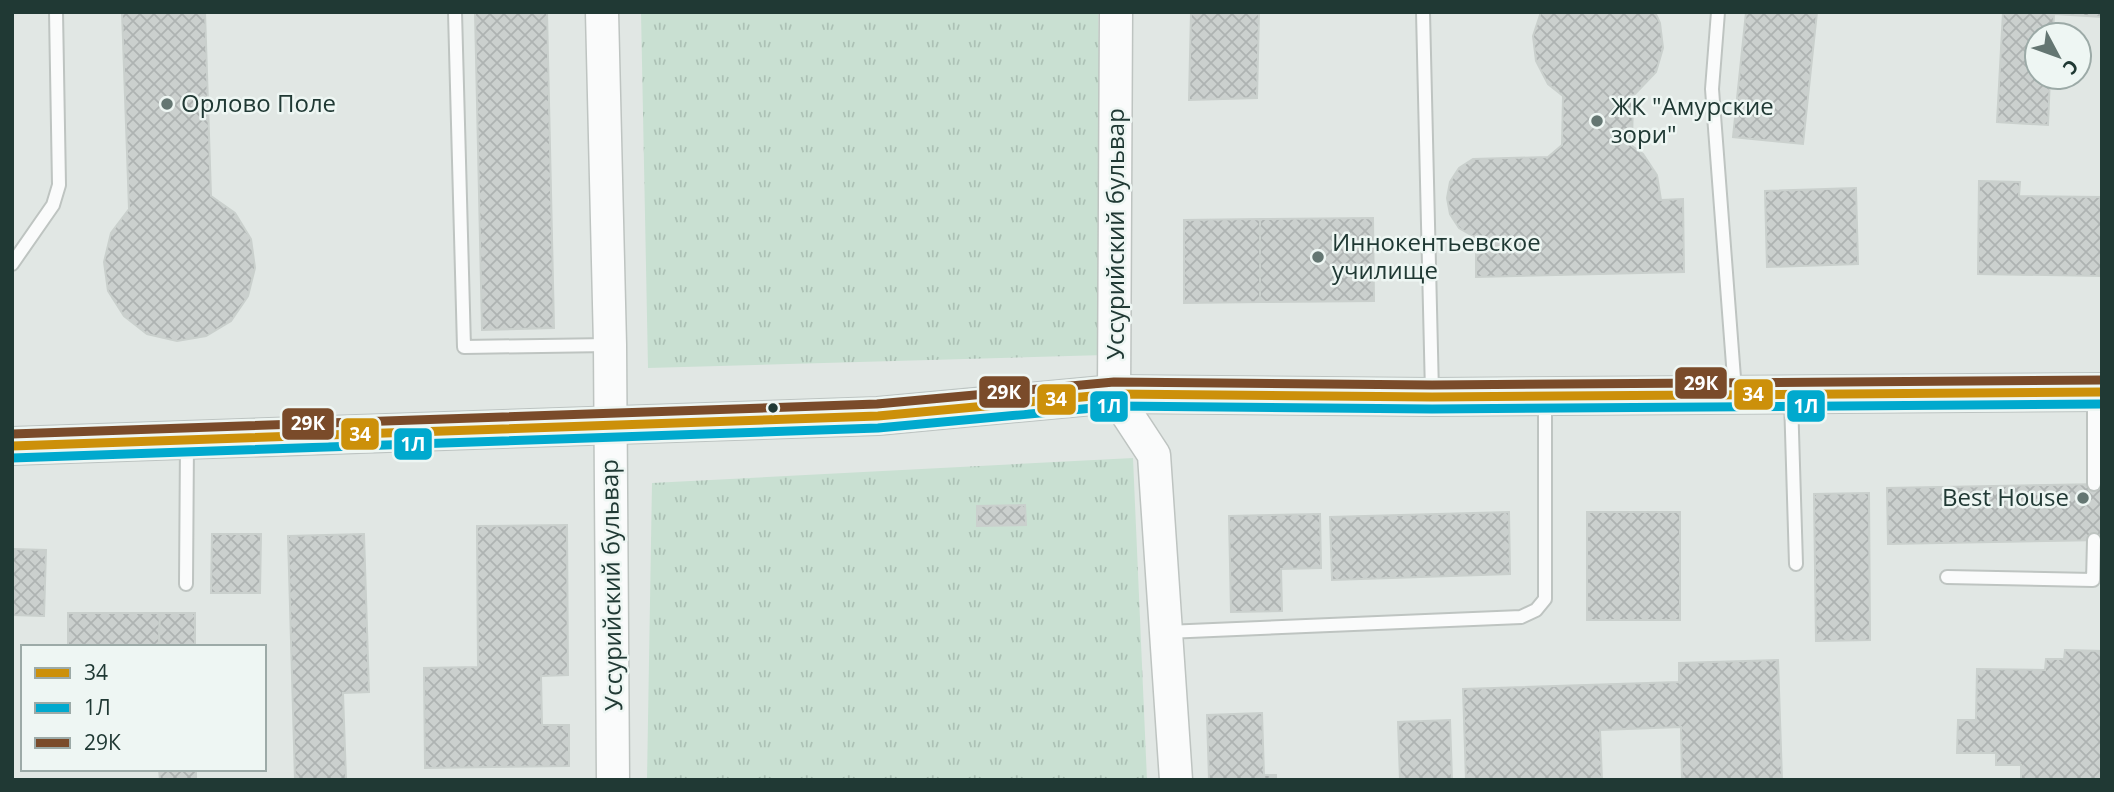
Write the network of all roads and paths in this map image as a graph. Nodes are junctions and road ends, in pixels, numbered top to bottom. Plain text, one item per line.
1 (56, 12) edge
2 (456, 12) edge
3 (602, 12) edge
4 (1116, 12) edge
5 (1423, 12) edge
6 (1718, 12) edge
7 (12, 264) edge
8 (610, 345) junction
9 (2098, 392) edge
10 (1114, 394) junction
11 (1735, 395) junction
12 (1791, 395) junction
13 (1432, 397) junction
14 (1545, 397) junction
15 (610, 427) junction
16 (187, 442) junction
17 (12, 446) edge
18 (2094, 484) dead end
19 (2094, 540) dead end
20 (1796, 564) dead end
21 (1947, 577) dead end
22 (2098, 580) edge
23 (186, 584) dead end
24 (1166, 632) junction
25 (613, 780) edge
26 (1176, 780) edge

1 - 7 lane
2 - 8 lane
3 - 8 street, Уссурийский бульвар
4 - 10 street, Уссурийский бульвар
5 - 13 lane
6 - 11 lane
8 - 15 street, Уссурийский бульвар
9 - 12 main road
9 - 18 lane
10 - 13 main road
10 - 15 main road
10 - 24 street, Уссурийский бульвар
11 - 12 main road
11 - 14 main road
12 - 20 lane
13 - 14 main road
14 - 24 lane
15 - 16 main road
15 - 25 street, Уссурийский бульвар
16 - 17 main road
16 - 23 lane
19 - 22 lane
21 - 22 lane
24 - 26 street, Уссурийский бульвар

